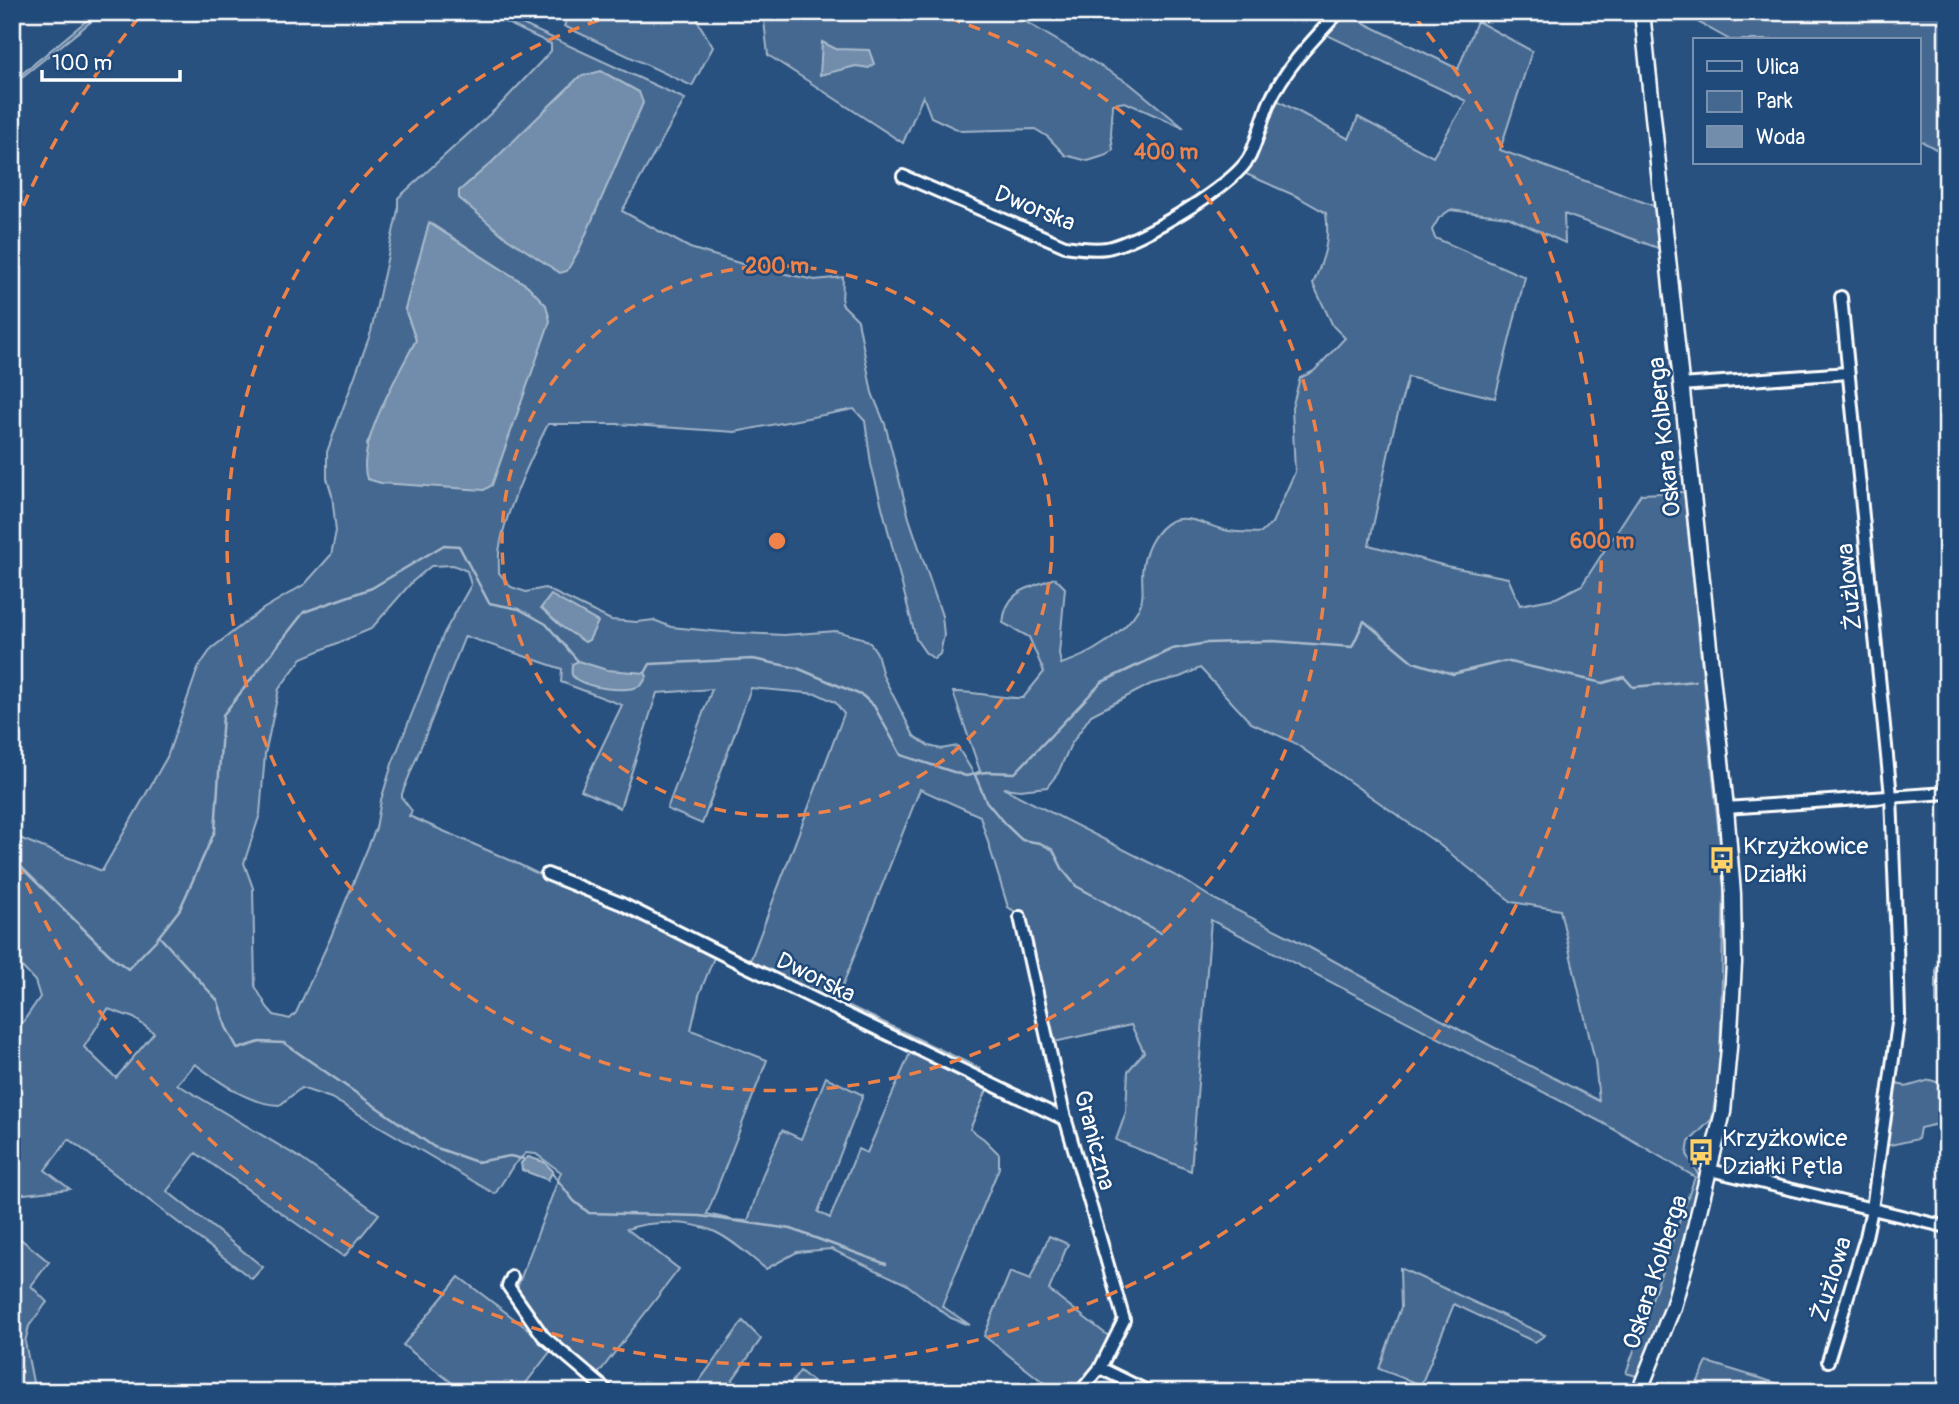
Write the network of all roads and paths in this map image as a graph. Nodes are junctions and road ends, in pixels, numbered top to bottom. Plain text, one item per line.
1 (1339, 12) edge
2 (1642, 12) edge
3 (903, 176) dead end
4 (1841, 297) dead end
5 (1848, 373) junction
6 (1681, 385) junction
7 (1947, 793) edge
8 (1891, 796) junction
9 (1726, 808) junction
10 (547, 874) dead end
11 (1020, 916) dead end
12 (1066, 1120) junction
13 (1710, 1170) junction
14 (1872, 1209) junction
15 (1947, 1227) edge
16 (512, 1278) dead end
17 (1828, 1361) dead end
18 (1100, 1368) junction
19 (1639, 1390) edge
20 (609, 1392) edge
21 (1080, 1392) edge
22 (1149, 1392) edge

1 - 3 street, Dworska
2 - 6 main road, Oskara Kolberga
4 - 5 street, Żużlowa
5 - 6 street
5 - 8 street, Żużlowa
6 - 9 main road, Oskara Kolberga
7 - 8 street
8 - 9 street
8 - 14 street, Żużlowa
9 - 13 main road, Oskara Kolberga
10 - 12 street, Dworska
11 - 12 street, Graniczna
12 - 18 street, Graniczna
13 - 14 street, Żużlowa
13 - 19 main road, Oskara Kolberga
14 - 15 street, Żużlowa
14 - 17 street, Żużlowa
16 - 20 street
18 - 21 street, Graniczna
18 - 22 street

